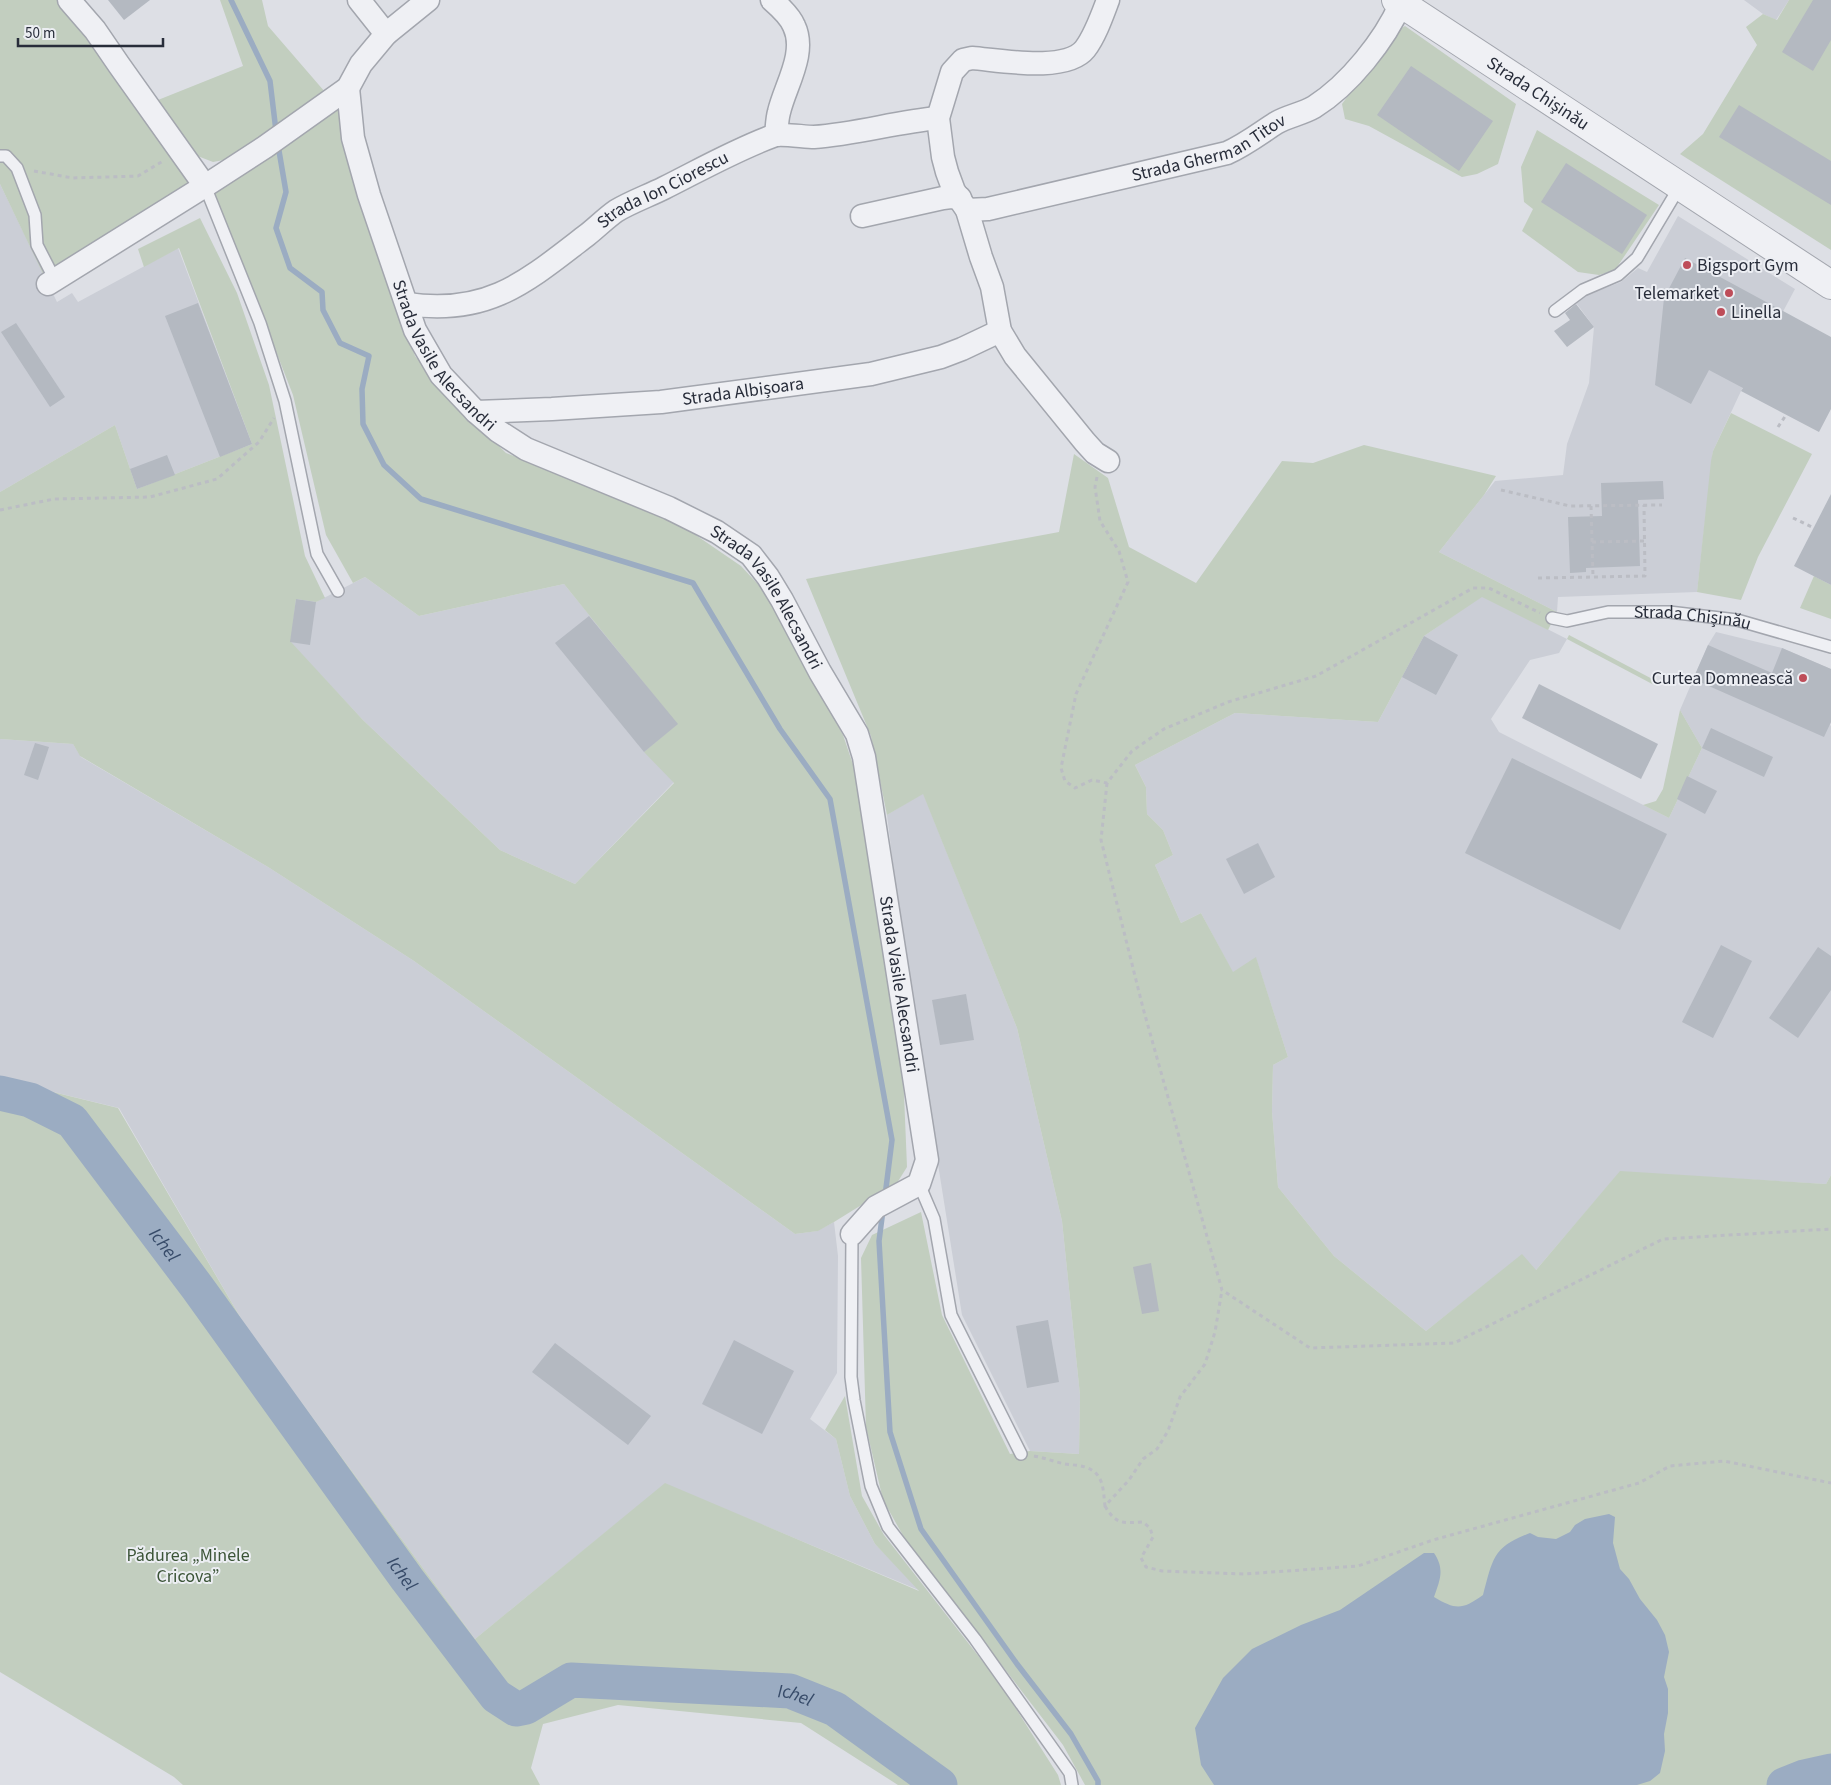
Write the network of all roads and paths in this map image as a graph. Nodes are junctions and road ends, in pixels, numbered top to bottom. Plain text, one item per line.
1 (69, 0) edge
2 (359, 0) edge
3 (428, 0) edge
4 (772, 0) edge
5 (1108, 0) edge
6 (1399, 1) edge
7 (386, 34) junction
8 (348, 88) junction
9 (938, 118) junction
10 (776, 135) junction
11 (0, 156) edge
12 (186, 158) junction
13 (17, 168) junction
14 (205, 186) junction
15 (1680, 186) junction
16 (963, 204) junction
17 (862, 216) dead end
18 (51, 282) joint
19 (1831, 285) edge
20 (407, 304) junction
21 (1555, 311) dead end
22 (1000, 331) junction
23 (285, 401) junction
24 (476, 412) junction
25 (1786, 415) dead end
26 (1778, 427) dead end
27 (1104, 458) joint
28 (1501, 490) dead end
29 (1644, 505) junction
30 (1662, 505) dead end
31 (1591, 506) junction
32 (0, 510) edge
33 (1793, 518) dead end
34 (1814, 528) dead end
35 (1644, 541) junction
36 (1592, 542) junction
37 (1592, 577) junction
38 (1538, 578) dead end
39 (338, 591) dead end
40 (1552, 618) joint
41 (1831, 647) edge
42 (1107, 783) junction
43 (919, 1184) junction
44 (1831, 1229) edge
45 (852, 1234) joint
46 (1222, 1290) junction
47 (1021, 1454) joint
48 (1831, 1484) edge
49 (1105, 1506) junction
50 (1072, 1785) edge

1 - 12 street
2 - 7 street
3 - 7 street
4 - 10 street
5 - 9 street
6 - 15 street, Strada Chișinău
6 - 16 street, Strada Gherman Titov
7 - 8 street
8 - 14 street
8 - 20 street, Strada Vasile Alecsandri
9 - 10 street, Strada Ion Ciorescu
9 - 16 street
10 - 20 street, Strada Ion Ciorescu
11 - 13 lane
12 - 13 path
12 - 14 street
13 - 18 lane
14 - 18 street
14 - 23 lane
15 - 19 street, Strada Chișinău
15 - 21 lane
16 - 17 street, Strada Gherman Titov
16 - 22 street
20 - 24 street, Strada Vasile Alecsandri
22 - 24 street, Strada Albișoara
22 - 27 street
23 - 32 path
23 - 39 lane
24 - 43 street, Strada Vasile Alecsandri
25 - 26 path
27 - 42 path
28 - 31 path
29 - 30 path
29 - 31 path
29 - 35 path
31 - 36 path
33 - 34 path
35 - 36 path
35 - 37 path
36 - 37 path
37 - 38 path
40 - 41 lane, Strada Chișinău
40 - 42 path
42 - 46 path
43 - 45 street
43 - 47 lane
44 - 46 path
45 - 50 lane
46 - 49 path
47 - 49 path
48 - 49 path

